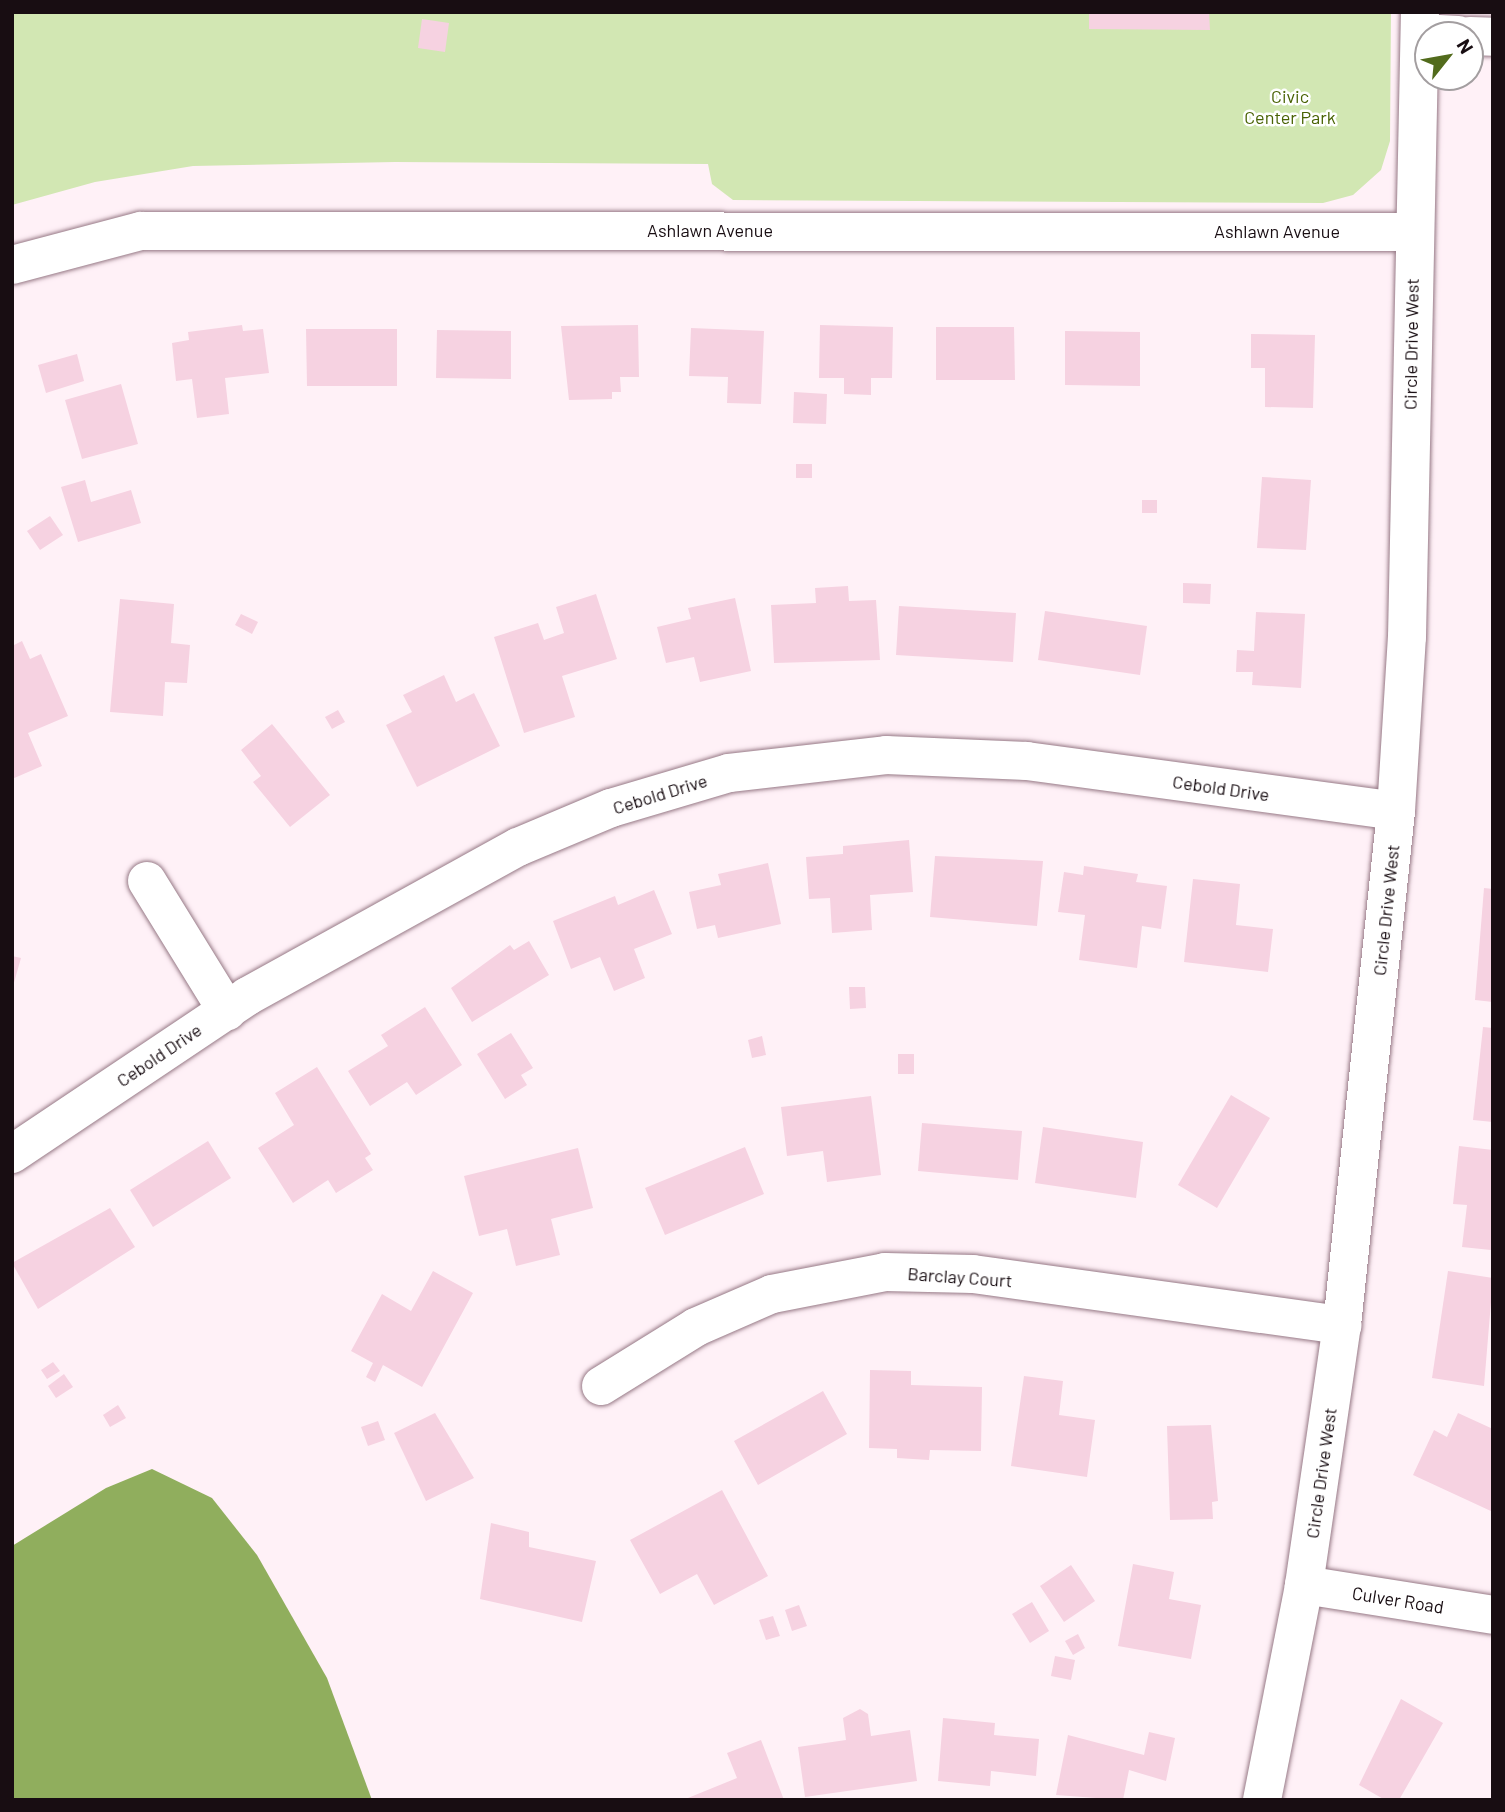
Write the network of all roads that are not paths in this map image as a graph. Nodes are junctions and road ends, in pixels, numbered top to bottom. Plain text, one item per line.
1 (1417, 91) edge
2 (1412, 232) junction
3 (12, 265) edge
4 (1396, 811) junction
5 (147, 881) dead end
6 (227, 1011) junction
7 (12, 1154) edge
8 (1342, 1325) junction
9 (601, 1386) dead end
10 (1304, 1585) junction
11 (1493, 1615) edge
12 (1262, 1800) edge

1 - 2 street, Circle Drive West
2 - 3 street, Ashlawn Avenue
2 - 4 street, Circle Drive West
4 - 6 street, Cebold Drive
4 - 8 street, Circle Drive West
5 - 6 street
6 - 7 street, Cebold Drive
8 - 9 street, Barclay Court
8 - 10 street, Circle Drive West
10 - 11 street, Culver Road
10 - 12 street, Circle Drive West

